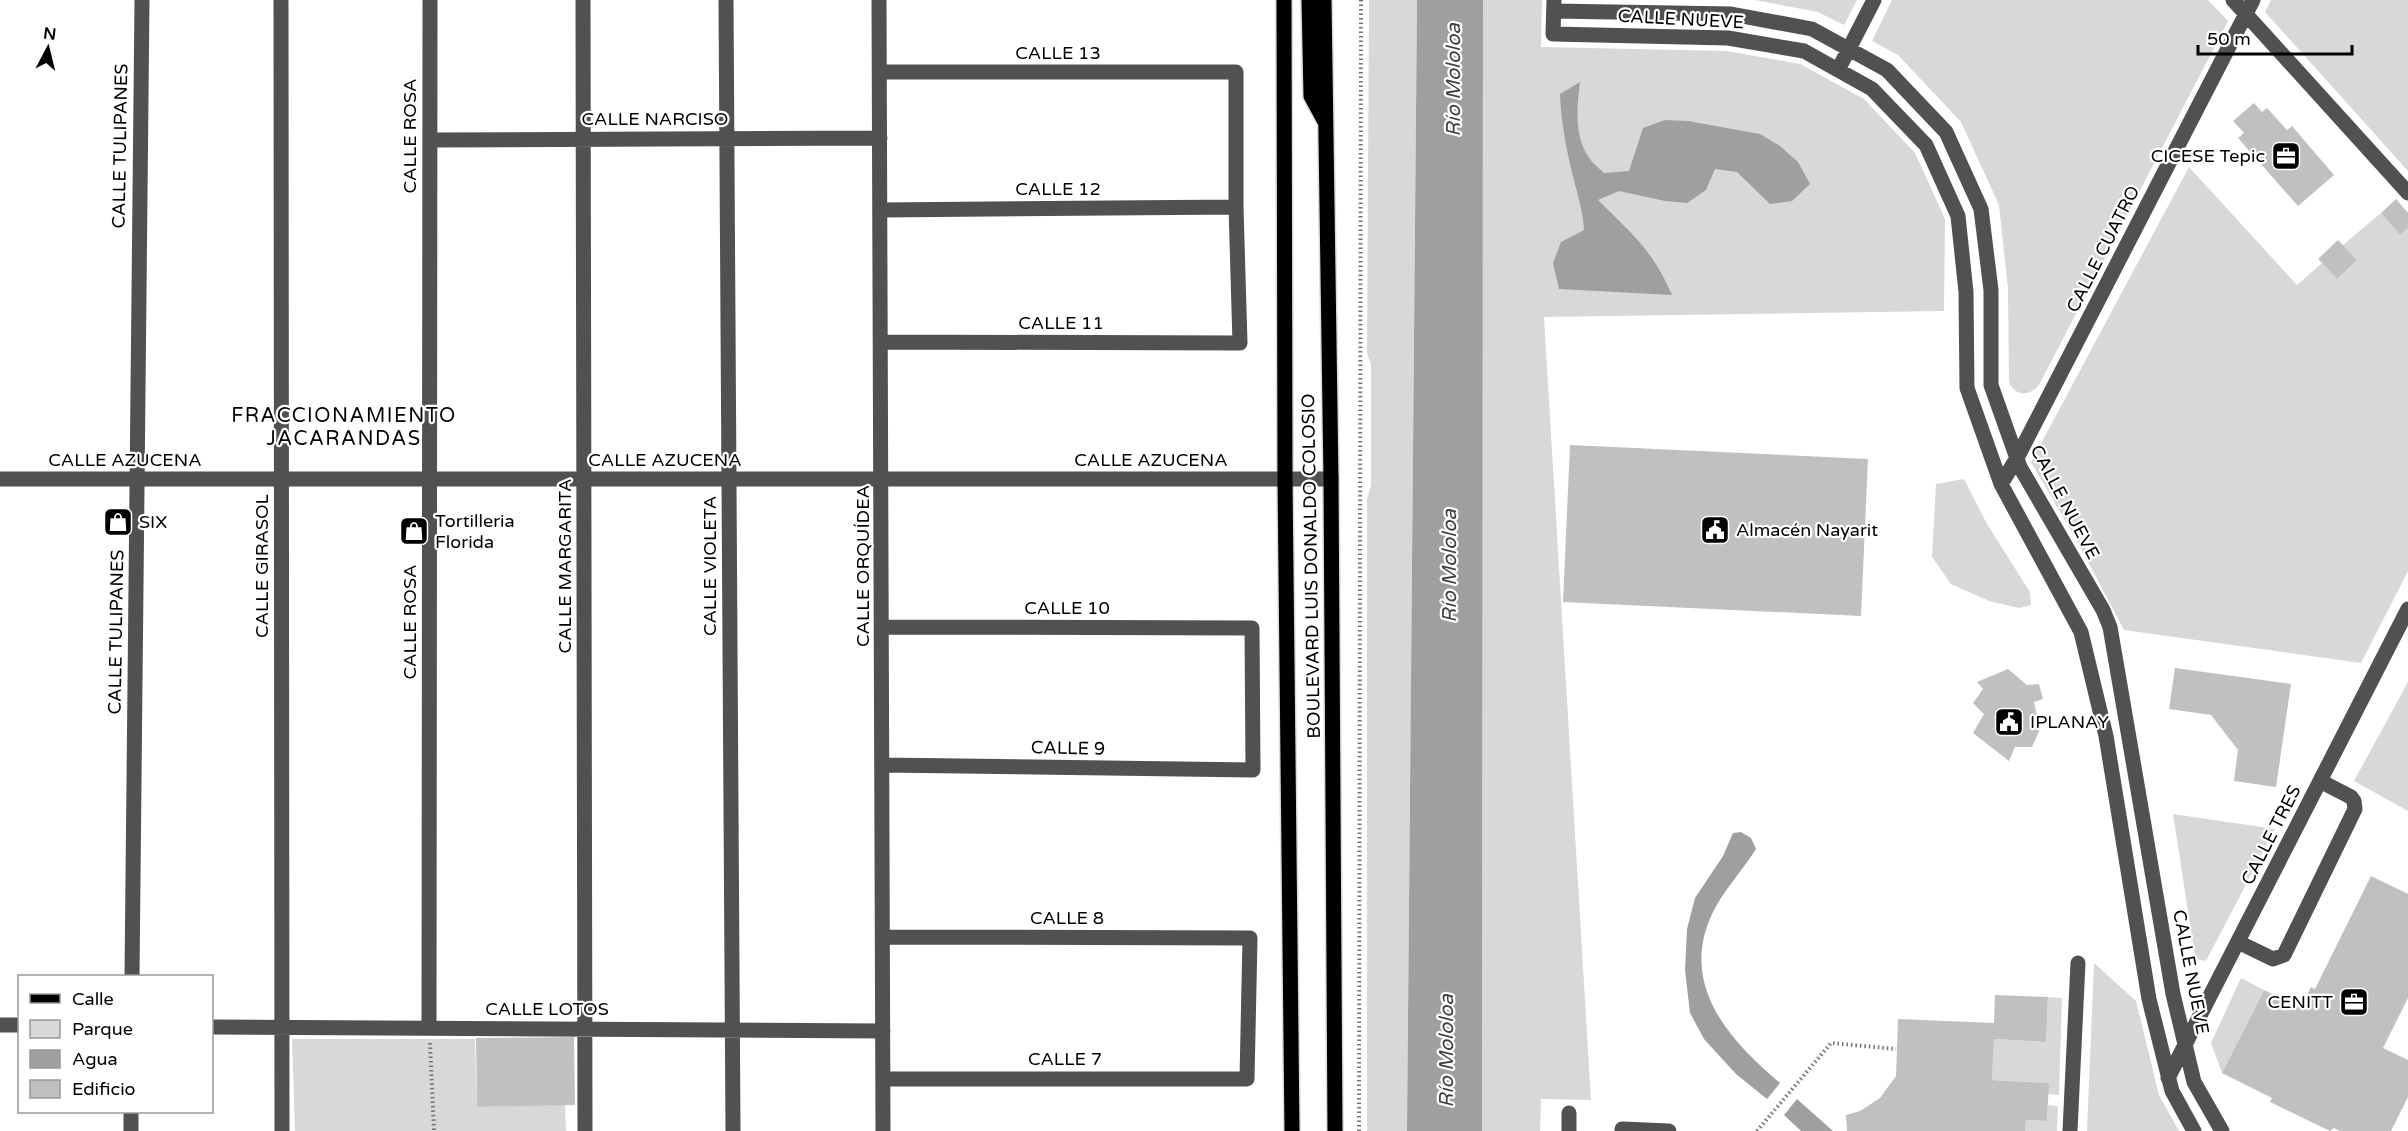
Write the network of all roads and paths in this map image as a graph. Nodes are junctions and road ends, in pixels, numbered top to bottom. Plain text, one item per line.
1 (141, 0) edge
2 (281, 0) edge
3 (430, 0) edge
4 (583, 0) edge
5 (726, 0) edge
6 (879, 0) edge
7 (1284, 0) edge
8 (1309, 0) edge
9 (1324, 0) edge
10 (1361, 0) edge
11 (1874, 0) edge
12 (2233, 0) edge
13 (1554, 5) edge
14 (2250, 7) edge
15 (1849, 49) junction
16 (1838, 70) junction
17 (880, 72) junction
18 (1325, 123) junction
19 (727, 138) junction
20 (880, 138) junction
21 (584, 139) junction
22 (430, 140) junction
23 (2408, 193) edge
24 (1236, 207) junction
25 (881, 210) junction
26 (882, 342) junction
27 (2017, 458) junction
28 (0, 479) edge
29 (136, 479) junction
30 (281, 479) junction
31 (429, 479) junction
32 (1285, 479) junction
33 (1330, 479) junction
34 (584, 480) junction
35 (729, 480) junction
36 (881, 480) junction
37 (2001, 484) junction
38 (2408, 609) edge
39 (883, 627) junction
40 (883, 765) junction
41 (1253, 770) joint
42 (2320, 782) junction
43 (883, 937) junction
44 (2238, 942) junction
45 (2078, 963) dead end
46 (132, 975) edge
47 (0, 1025) edge
48 (18, 1026) edge
49 (213, 1027) edge
50 (282, 1028) junction
51 (429, 1028) junction
52 (585, 1029) junction
53 (732, 1030) junction
54 (883, 1031) junction
55 (2185, 1045) junction
56 (1896, 1048) dead end
57 (1247, 1078) joint
58 (2168, 1078) junction
59 (883, 1079) junction
60 (131, 1113) edge
61 (1569, 1113) dead end
62 (131, 1131) edge
63 (282, 1131) edge
64 (434, 1131) edge
65 (585, 1131) edge
66 (733, 1131) edge
67 (882, 1131) edge
68 (1292, 1131) edge
69 (1335, 1131) edge
70 (1359, 1131) edge
71 (1569, 1131) edge
72 (1622, 1131) edge
73 (1669, 1131) edge
74 (1757, 1131) edge
75 (2070, 1131) edge
76 (2194, 1131) edge
77 (2222, 1131) edge

1 - 29 street, CALLE TULIPANES
2 - 30 street, CALLE GIRASOL
3 - 22 street, CALLE ROSA
4 - 21 street, CALLE MARGARITA
5 - 19 street, CALLE VIOLETA
6 - 17 street, CALLE ORQUÍDEA
7 - 32 main road, BOULEVARD LUIS DONALDO COLOSIO
8 - 18 main road
9 - 18 main road, BOULEVARD LUIS DONALDO COLOSIO
10 - 70 path
11 - 15 street
12 - 14 street
13 - 15 street, CALLE NUEVE
13 - 16 street, CALLE NUEVE
14 - 23 street
14 - 27 street, CALLE CUATRO
15 - 16 street
15 - 27 street, CALLE NUEVE
16 - 37 street, CALLE NUEVE
17 - 20 street, CALLE ORQUÍDEA
17 - 24 street, CALLE 13
18 - 33 main road, BOULEVARD LUIS DONALDO COLOSIO
19 - 20 street, CALLE NARCISO
19 - 21 street, CALLE NARCISO
19 - 35 street, CALLE VIOLETA
20 - 25 street, CALLE ORQUÍDEA
21 - 22 street, CALLE NARCISO
21 - 34 street, CALLE MARGARITA
22 - 31 street, CALLE ROSA
24 - 25 street, CALLE 12
24 - 26 street, CALLE 11
25 - 26 street, CALLE ORQUÍDEA
26 - 36 street, CALLE ORQUÍDEA
27 - 37 street, CALLE CUATRO
27 - 55 street, CALLE NUEVE
28 - 29 street, CALLE AZUCENA
29 - 30 street, CALLE AZUCENA
29 - 46 street, CALLE TULIPANES
30 - 31 street, CALLE AZUCENA
30 - 50 street, CALLE GIRASOL
31 - 34 street, CALLE AZUCENA
31 - 51 street, CALLE ROSA
32 - 33 street, CALLE AZUCENA
32 - 36 street, CALLE AZUCENA
32 - 68 main road, BOULEVARD LUIS DONALDO COLOSIO
33 - 69 main road, BOULEVARD LUIS DONALDO COLOSIO
34 - 35 street, CALLE AZUCENA
34 - 52 street, CALLE MARGARITA
35 - 36 street, CALLE AZUCENA
35 - 53 street, CALLE VIOLETA
36 - 39 street, CALLE ORQUÍDEA
37 - 58 street, CALLE NUEVE
38 - 42 street, CALLE TRES
39 - 40 street, CALLE ORQUÍDEA
39 - 41 street, CALLE 10
40 - 41 street, CALLE 9
40 - 43 street, CALLE ORQUÍDEA
42 - 44 street, CALLE TRES
42 - 44 street
43 - 54 street, CALLE ORQUÍDEA
43 - 57 street, CALLE 8
44 - 55 street, CALLE TRES
45 - 75 street
47 - 48 street
49 - 50 street, CALLE LOTOS
50 - 51 street, CALLE LOTOS
50 - 63 street, CALLE GIRASOL
51 - 52 street, CALLE LOTOS
51 - 64 path
52 - 53 street, CALLE LOTOS
52 - 65 street, CALLE MARGARITA
53 - 54 street, CALLE LOTOS
53 - 66 street, CALLE VIOLETA
54 - 59 street, CALLE ORQUÍDEA
55 - 58 street, CALLE TRES
55 - 77 street, CALLE NUEVE
56 - 74 path
57 - 59 street, CALLE 7
58 - 76 street, CALLE NUEVE
59 - 67 street, CALLE ORQUÍDEA
60 - 62 street
61 - 71 street
72 - 73 street

